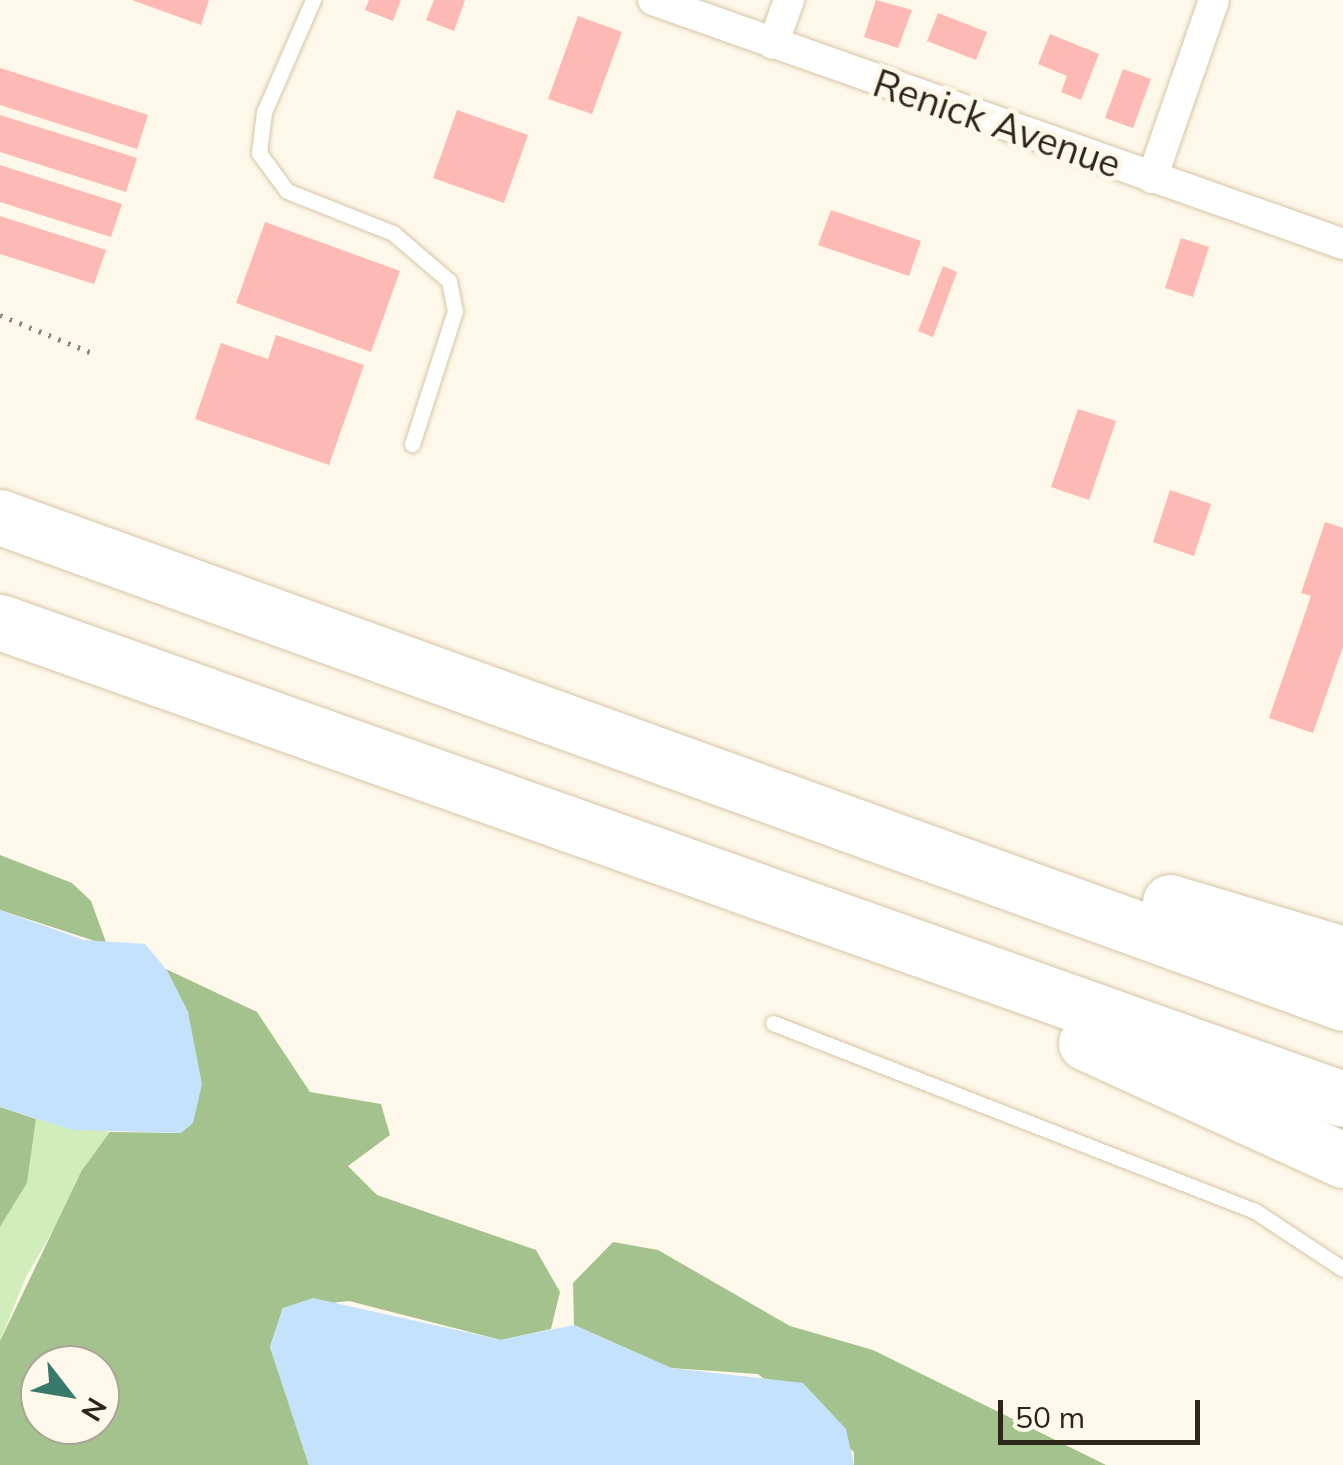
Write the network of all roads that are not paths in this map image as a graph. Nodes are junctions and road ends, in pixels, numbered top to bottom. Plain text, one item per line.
1 (313, 0) edge
2 (653, 0) edge
3 (788, 0) edge
4 (1214, 0) edge
5 (773, 44) junction
6 (1152, 178) junction
7 (1343, 244) edge
8 (412, 444) dead end
9 (0, 516) edge
10 (0, 622) edge
11 (664, 750) junction
12 (675, 865) junction
13 (1343, 954) edge
14 (1343, 1002) edge
15 (774, 1023) dead end
16 (1343, 1099) edge
17 (1343, 1160) edge
18 (1343, 1268) edge

1 - 8 lane
2 - 5 street, Renick Avenue
3 - 5 street
4 - 6 street
5 - 6 street, Renick Avenue
6 - 7 street, Renick Avenue
9 - 11 highway
10 - 12 highway
11 - 13 highway
11 - 14 highway
12 - 16 highway
12 - 17 highway
15 - 18 lane

